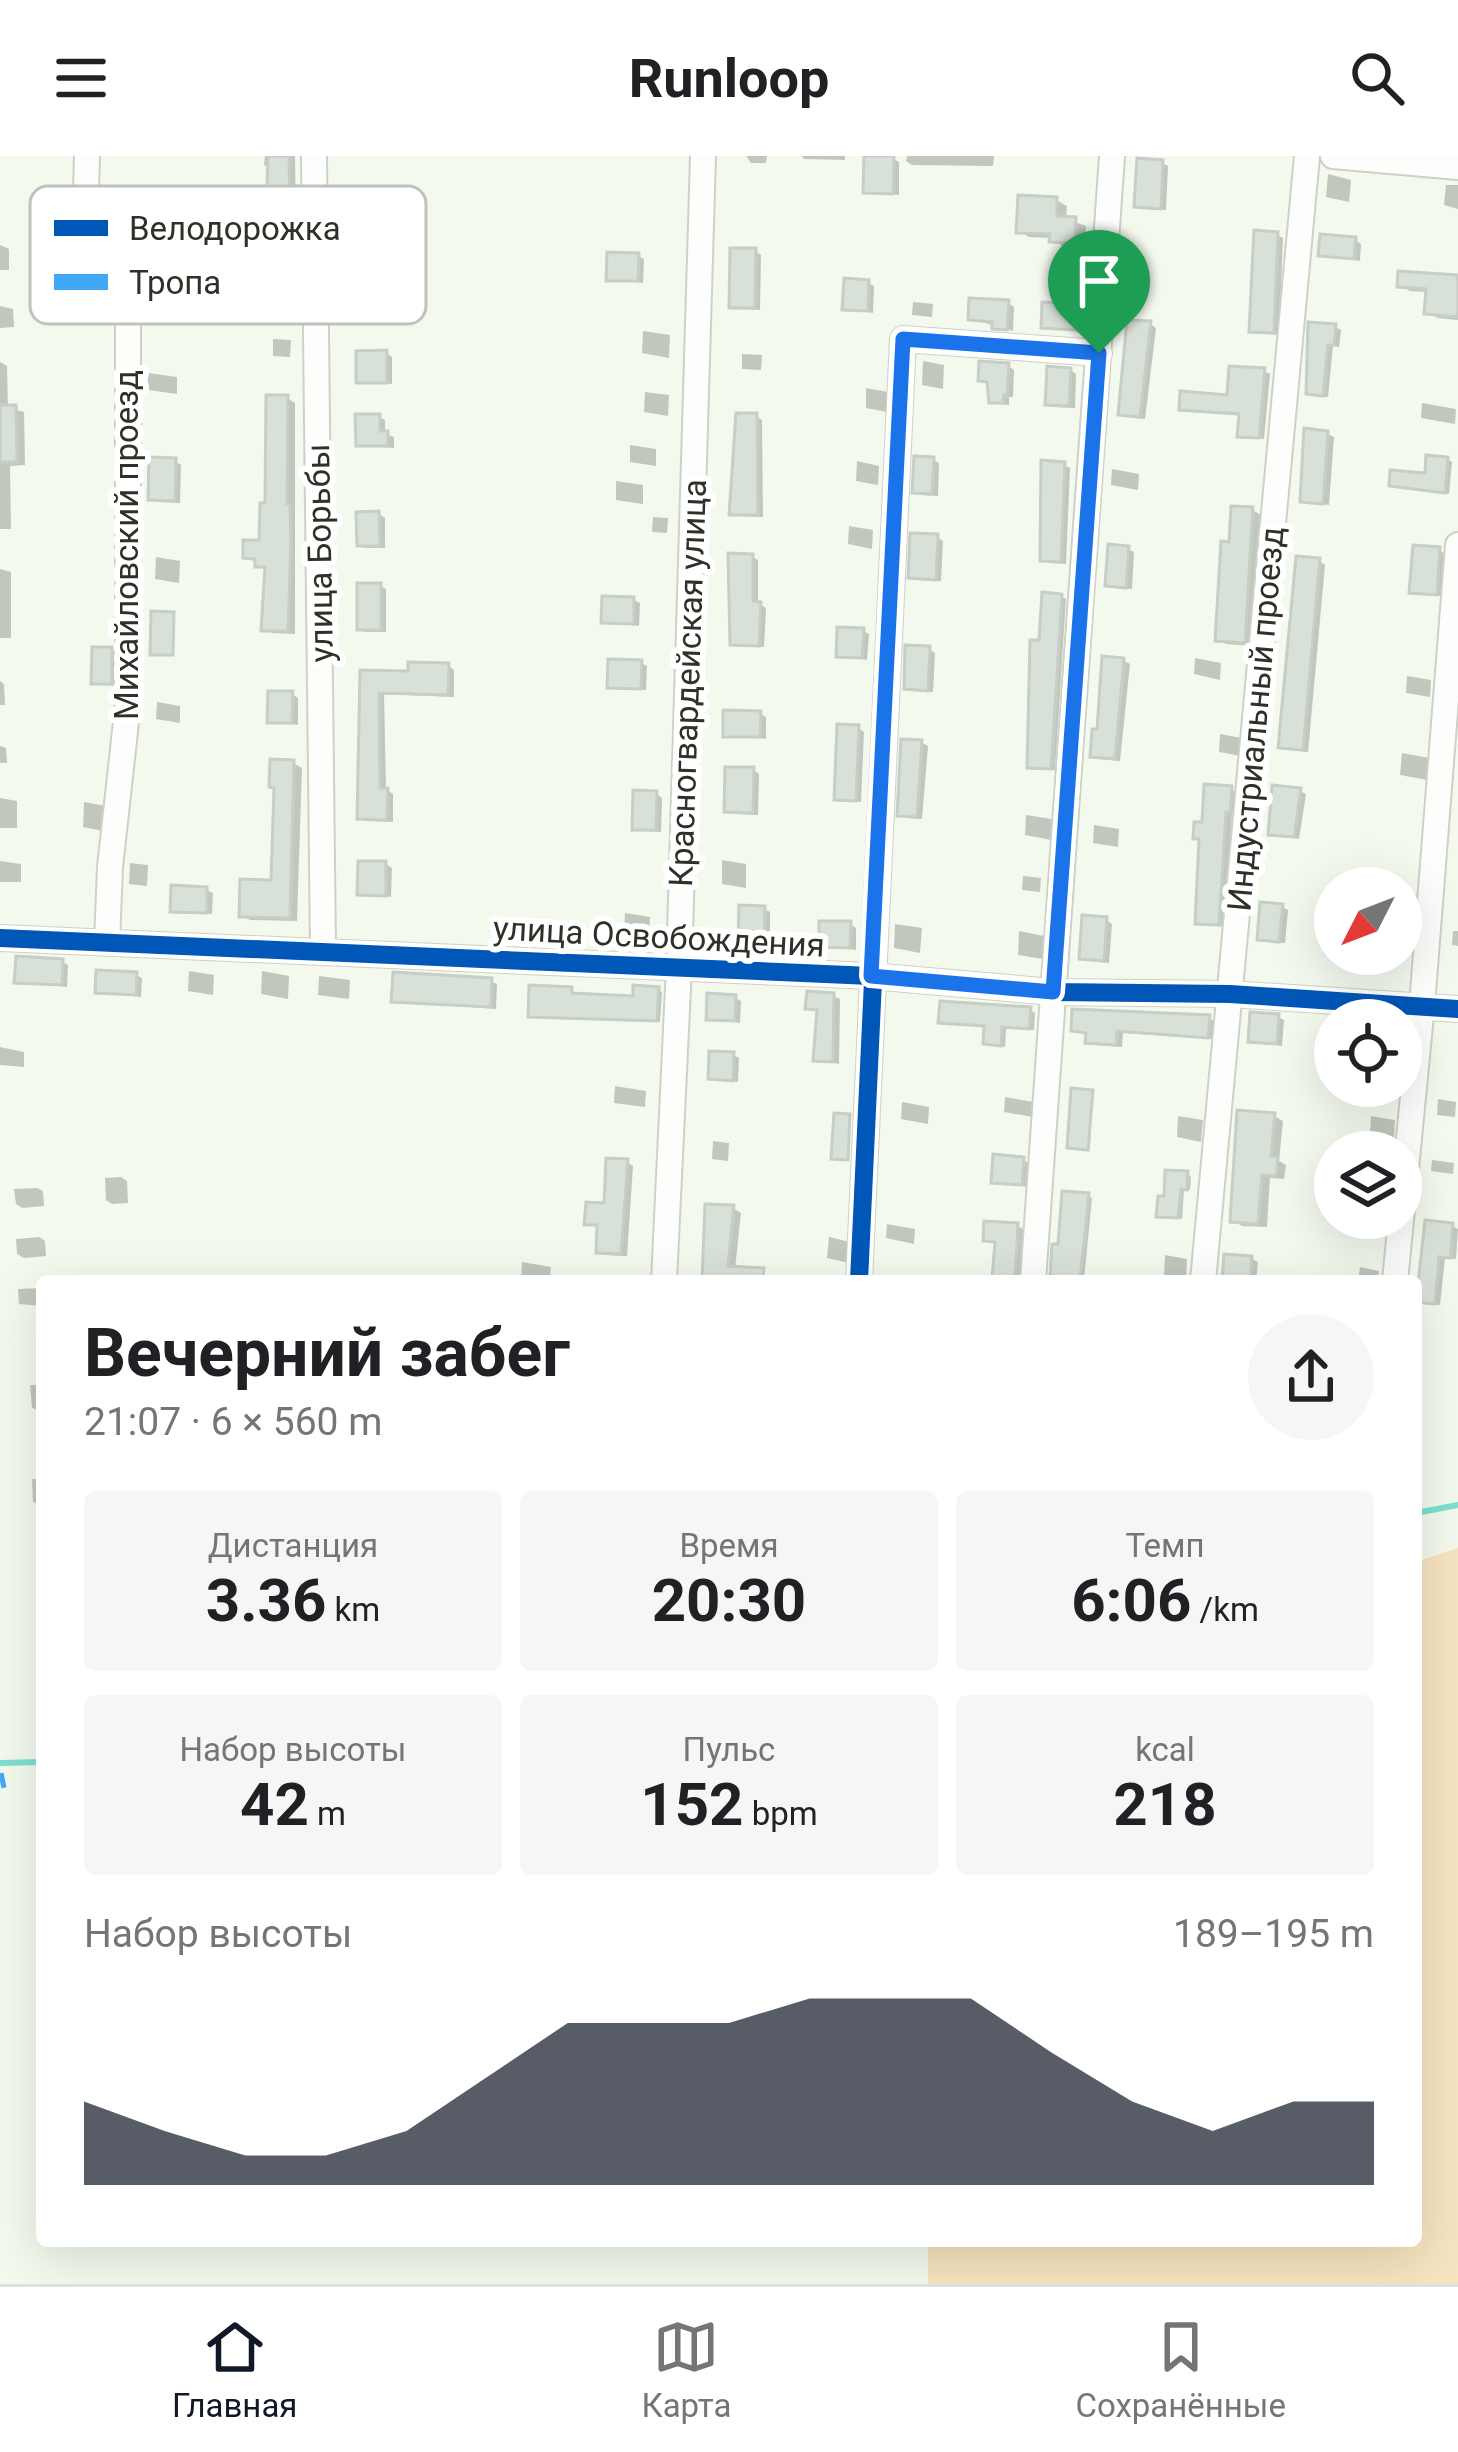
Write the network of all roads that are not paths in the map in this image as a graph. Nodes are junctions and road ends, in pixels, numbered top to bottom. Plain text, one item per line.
1 (87, 156) edge
2 (314, 156) edge
3 (703, 156) edge
4 (1112, 156) edge
5 (1307, 156) edge
6 (1333, 156) edge
7 (1458, 166) edge
8 (86, 186) edge
9 (314, 186) edge
10 (128, 324) edge
11 (316, 324) edge
12 (1099, 353) junction
13 (1458, 545) edge
14 (0, 938) edge
15 (107, 943) junction
16 (323, 950) junction
17 (679, 967) junction
18 (871, 976) junction
19 (1053, 992) junction
20 (1230, 994) junction
21 (1317, 999) edge
22 (1422, 1005) joint
23 (1458, 1009) edge
24 (1412, 1107) edge
25 (664, 1275) edge
26 (859, 1275) edge
27 (1033, 1275) edge
28 (1204, 1275) edge
29 (1396, 1275) edge

1 - 8 street, Михайловский проезд
2 - 9 street, улица Борьбы
3 - 17 street, Красногвардейская улица
4 - 12 street
5 - 20 street, Индустриальный проезд
6 - 7 street
10 - 15 street, Михайловский проезд
11 - 16 street, улица Борьбы
12 - 18 street
12 - 19 street
13 - 22 street
14 - 15 street, улица Освобождения
15 - 16 street, улица Освобождения
16 - 17 street, улица Освобождения
17 - 18 street, улица Освобождения
17 - 25 street, Красногвардейская улица
18 - 19 street, улица Освобождения
18 - 26 street
19 - 20 street, улица Освобождения
19 - 27 street
20 - 21 street, улица Освобождения
20 - 28 street, Индустриальный проезд
22 - 23 street, улица Освобождения
24 - 29 street

